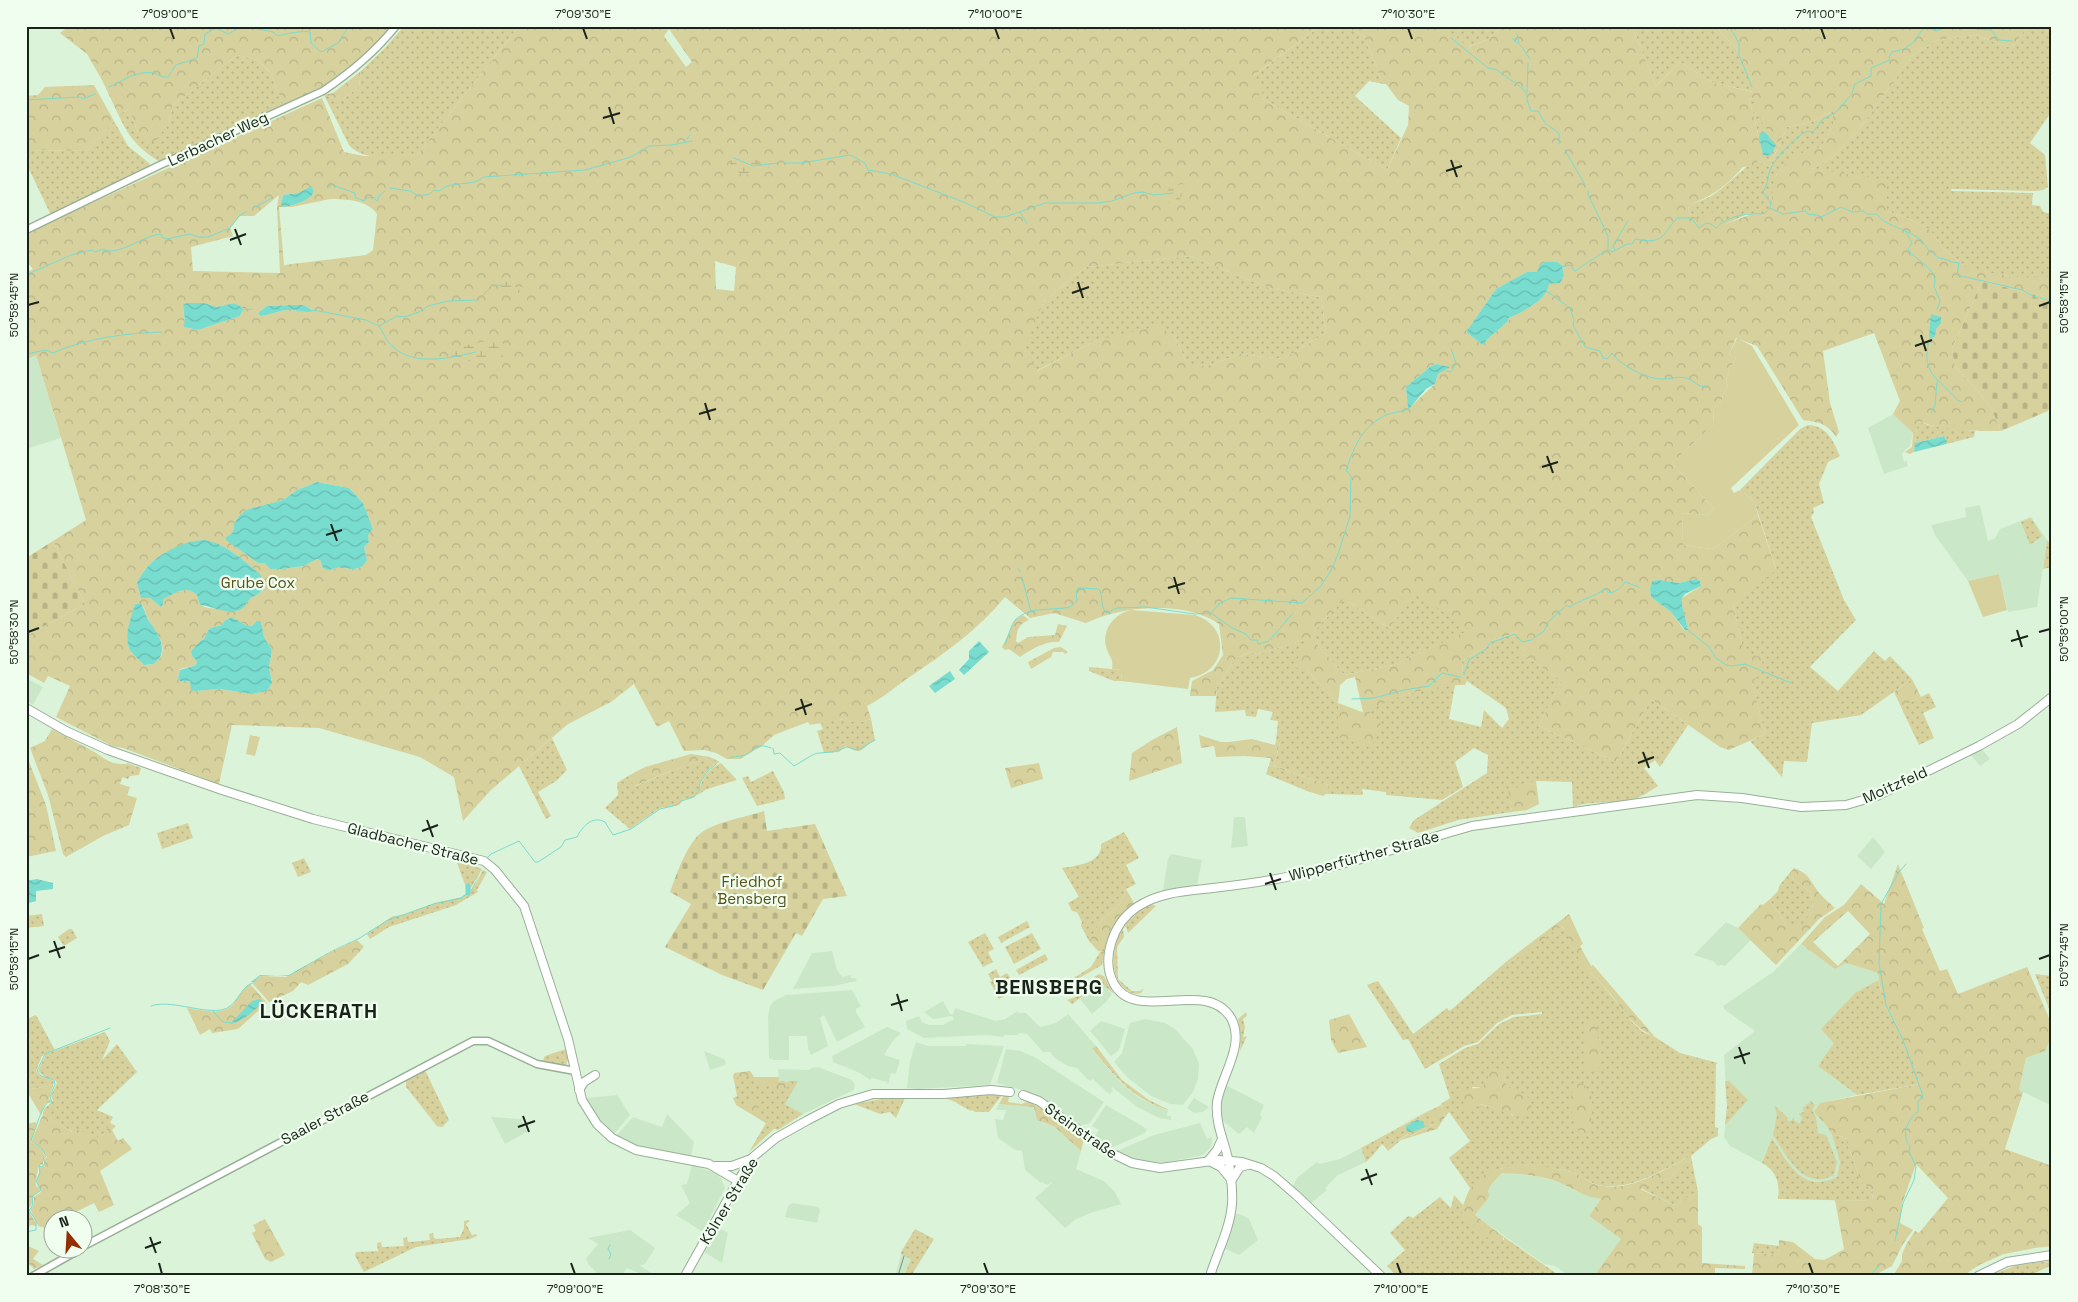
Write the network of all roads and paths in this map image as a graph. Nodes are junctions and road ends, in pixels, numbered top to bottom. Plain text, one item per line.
1 (396, 26) edge
2 (26, 230) edge
3 (2052, 697) edge
4 (26, 708) edge
5 (1658, 800) joint
6 (575, 1071) junction
7 (595, 1075) dead end
8 (579, 1090) junction
9 (1010, 1092) dead end
10 (1023, 1095) dead end
11 (1222, 1139) junction
12 (753, 1158) junction
13 (1229, 1160) junction
14 (1208, 1161) junction
15 (1251, 1164) junction
16 (714, 1166) junction
17 (738, 1181) junction
18 (1231, 1181) junction
19 (92, 1243) edge
20 (2052, 1255) edge
21 (61, 1260) edge
22 (33, 1276) edge
23 (685, 1276) edge
24 (1210, 1276) edge
25 (1381, 1276) edge
26 (1978, 1276) edge

1 - 2 street, Lerbacher Weg
3 - 5 main road, Moitzfeld
4 - 6 main road, Gladbacher Straße
5 - 11 main road, Wipperfürther Straße
6 - 8 main road, Gladbacher Straße
6 - 19 street, Saaler Straße
7 - 8 main road
8 - 16 main road, Gladbacher Straße
9 - 12 main road, Kölner Straße
10 - 14 main road, Steinstraße
11 - 13 main road
11 - 14 main road
12 - 16 main road
12 - 17 main road, Kölner Straße
13 - 14 main road, Steinstraße
13 - 15 main road, Steinstraße
13 - 18 main road
14 - 18 main road
15 - 18 main road
15 - 25 main road, Steinstraße
16 - 17 main road
17 - 23 main road, Kölner Straße
18 - 24 main road
20 - 26 main road
21 - 22 street

